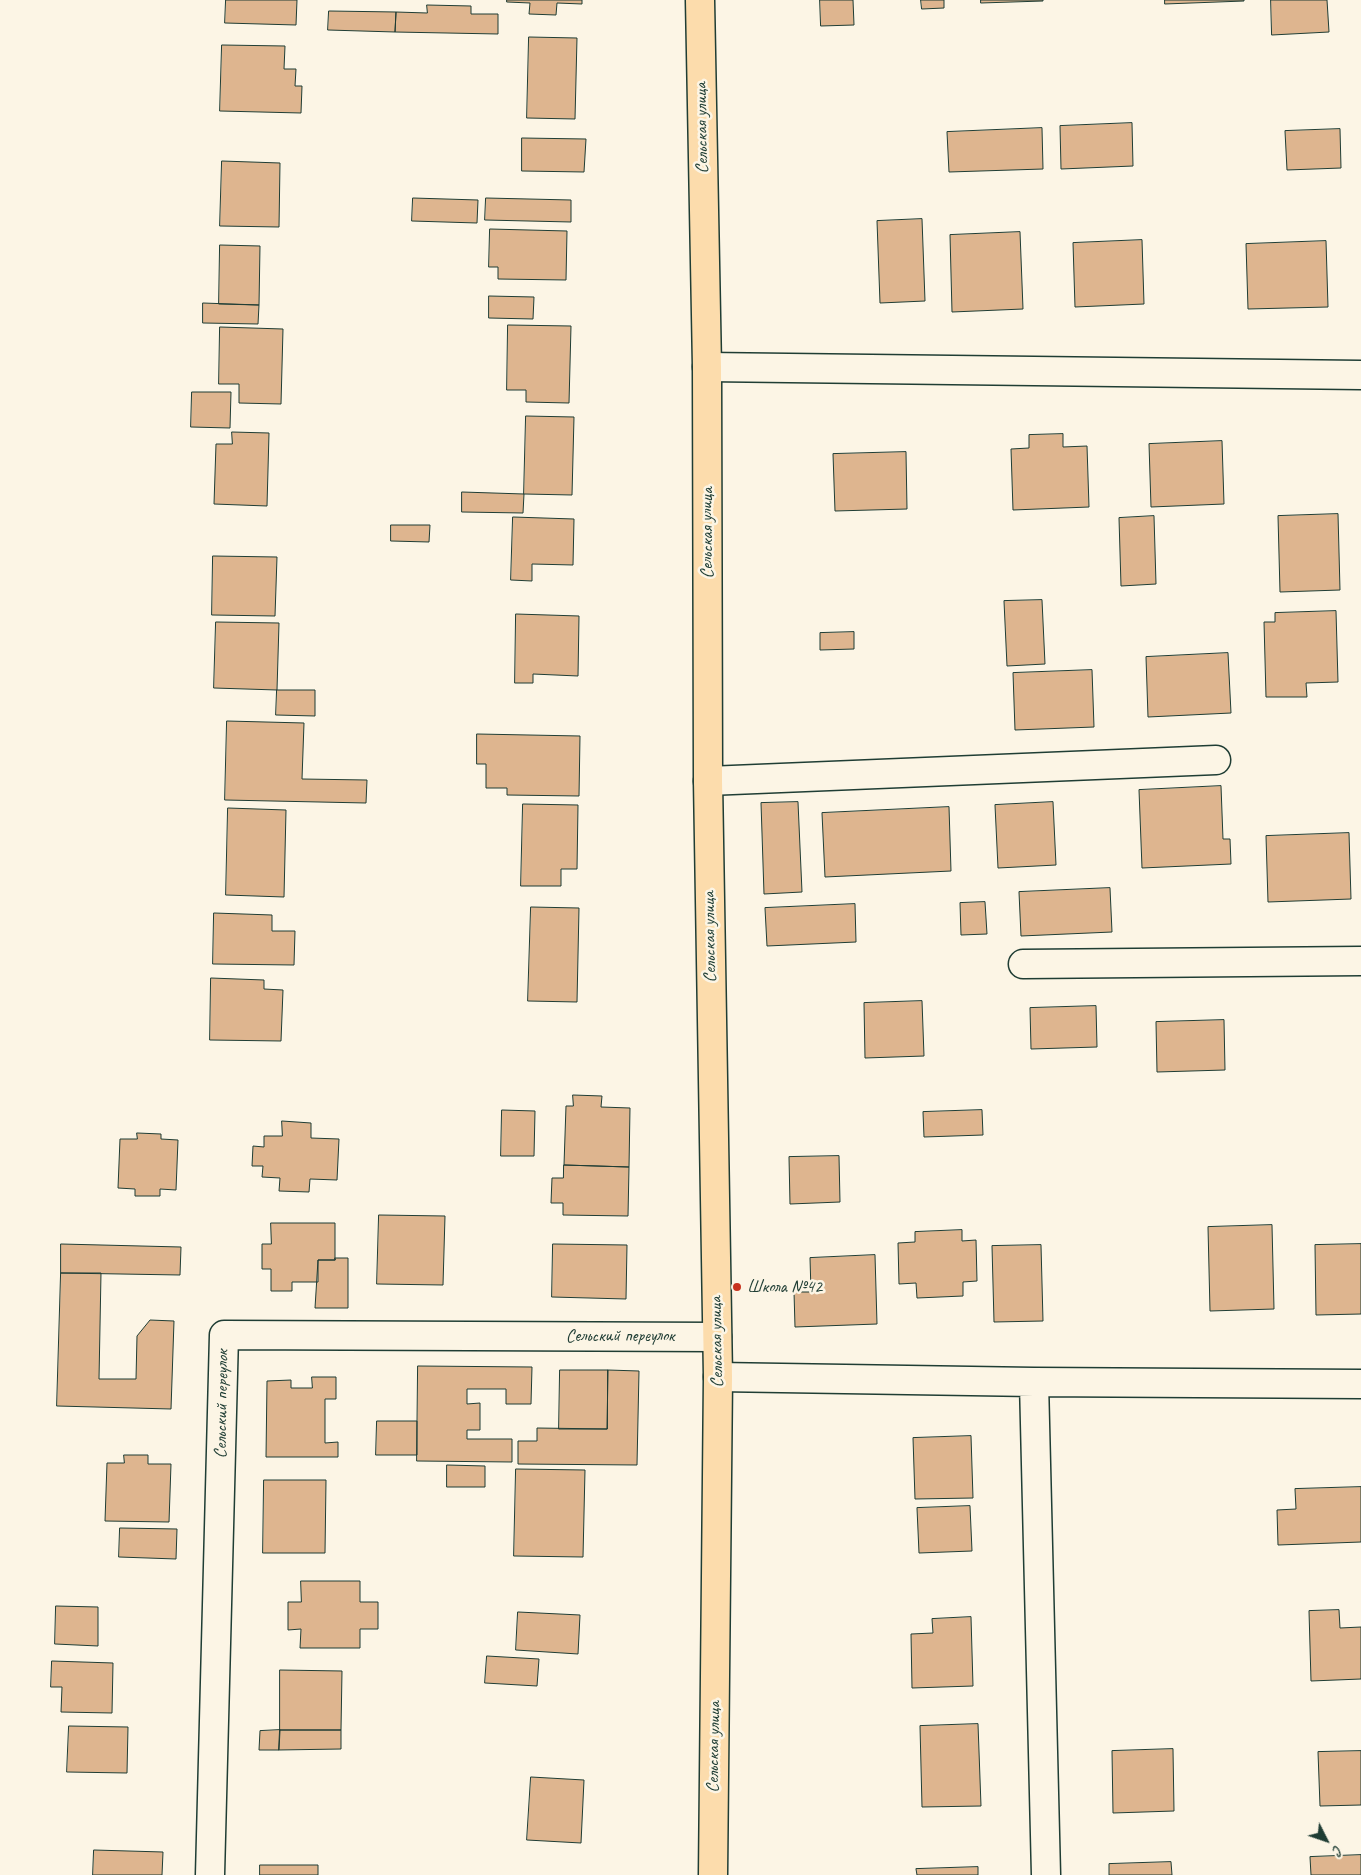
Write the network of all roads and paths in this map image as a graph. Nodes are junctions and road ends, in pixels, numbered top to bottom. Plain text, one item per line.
1 (700, 0) edge
2 (707, 367) junction
3 (1361, 375) edge
4 (1216, 760) dead end
5 (708, 781) junction
6 (1361, 961) edge
7 (1023, 964) dead end
8 (717, 1337) junction
9 (718, 1377) junction
10 (1034, 1382) junction
11 (1361, 1384) edge
12 (210, 1875) edge
13 (713, 1875) edge
14 (1046, 1875) edge

1 - 2 main road, Сельская улица
2 - 3 street
2 - 5 main road, Сельская улица
4 - 5 street
5 - 8 main road, Сельская улица
6 - 7 street
8 - 9 main road, Сельская улица
8 - 12 street, Сельский переулок
9 - 10 street
9 - 13 main road, Сельская улица
10 - 11 street
10 - 14 street

